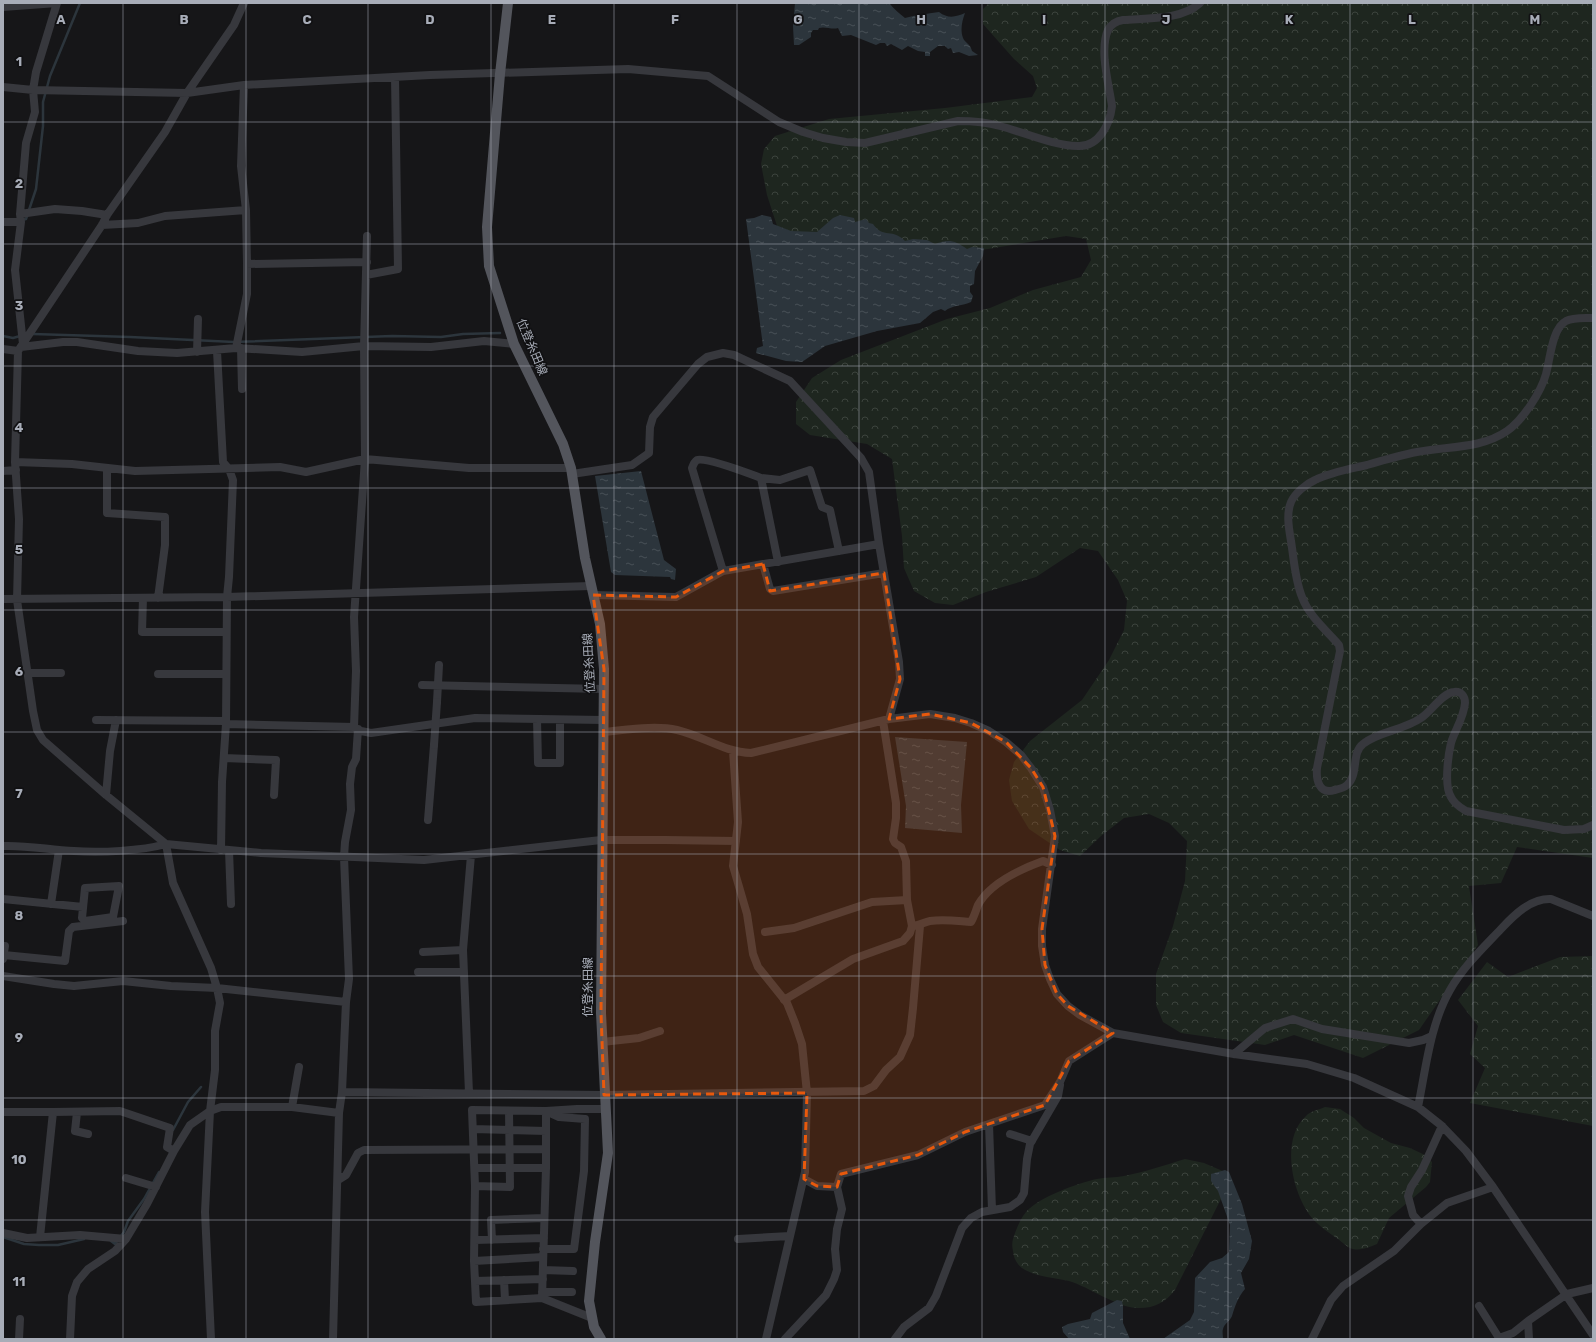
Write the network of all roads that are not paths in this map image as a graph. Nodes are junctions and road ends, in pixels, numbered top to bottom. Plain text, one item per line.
1 (244, 3) edge
2 (508, 3) edge
3 (1200, 3) edge
4 (3, 7) edge
5 (500, 74) junction
6 (395, 77) junction
7 (244, 85) junction
8 (3, 86) edge
9 (33, 90) junction
10 (187, 94) junction
11 (246, 210) junction
12 (107, 216) junction
13 (20, 218) junction
14 (3, 222) edge
15 (102, 225) junction
16 (367, 236) dead end
17 (367, 262) junction
18 (247, 264) junction
19 (366, 275) junction
20 (1593, 318) edge
21 (198, 319) dead end
22 (514, 344) junction
23 (364, 346) junction
24 (21, 347) junction
25 (239, 348) junction
26 (3, 349) edge
27 (217, 351) junction
28 (197, 352) junction
29 (242, 389) dead end
30 (365, 459) junction
31 (16, 466) junction
32 (107, 468) junction
33 (229, 469) junction
34 (3, 471) edge
35 (571, 471) junction
36 (761, 478) junction
37 (879, 544) junction
38 (839, 551) junction
39 (778, 562) junction
40 (763, 564) junction
41 (723, 571) junction
42 (884, 573) junction
43 (592, 591) junction
44 (355, 592) junction
45 (226, 597) junction
46 (143, 598) junction
47 (158, 598) junction
48 (3, 599) edge
49 (17, 600) junction
50 (226, 632) junction
51 (439, 665) dead end
52 (28, 673) junction
53 (61, 673) dead end
54 (158, 674) dead end
55 (226, 674) junction
56 (422, 685) dead end
57 (438, 686) junction
58 (604, 689) junction
59 (537, 719) junction
60 (96, 720) dead end
61 (116, 720) junction
62 (560, 720) junction
63 (603, 720) junction
64 (886, 720) junction
65 (226, 722) junction
66 (356, 728) junction
67 (603, 732) junction
68 (732, 751) junction
69 (224, 758) junction
70 (106, 795) junction
71 (274, 795) dead end
72 (428, 820) dead end
73 (1593, 824) edge
74 (601, 840) junction
75 (736, 841) junction
76 (166, 844) junction
77 (3, 846) edge
78 (59, 850) junction
79 (225, 850) junction
80 (471, 855) junction
81 (344, 857) junction
82 (1052, 865) junction
83 (3, 899) edge
84 (907, 900) junction
85 (51, 904) junction
86 (231, 904) dead end
87 (83, 907) junction
88 (1593, 916) edge
89 (123, 920) dead end
90 (916, 926) junction
91 (765, 932) dead end
92 (3, 946) edge
93 (463, 950) junction
94 (423, 952) dead end
95 (3, 957) edge
96 (418, 972) dead end
97 (464, 972) junction
98 (3, 976) edge
99 (217, 988) junction
100 (784, 1000) junction
101 (346, 1002) junction
102 (660, 1031) dead end
103 (1113, 1032) junction
104 (1432, 1036) junction
105 (602, 1042) junction
106 (1234, 1054) junction
107 (299, 1067) dead end
108 (1060, 1082) junction
109 (342, 1092) junction
110 (469, 1093) junction
111 (807, 1093) junction
112 (604, 1095) junction
113 (292, 1107) junction
114 (1418, 1107) junction
115 (605, 1109) junction
116 (210, 1111) junction
117 (509, 1111) junction
118 (546, 1111) junction
119 (3, 1112) edge
120 (54, 1112) junction
121 (77, 1112) junction
122 (339, 1113) junction
123 (989, 1124) junction
124 (1442, 1126) junction
125 (473, 1129) junction
126 (509, 1130) junction
127 (546, 1131) junction
128 (88, 1134) dead end
129 (1010, 1134) dead end
130 (1032, 1141) junction
131 (546, 1149) junction
132 (474, 1150) junction
133 (510, 1150) junction
134 (174, 1151) junction
135 (475, 1168) junction
136 (510, 1168) junction
137 (546, 1168) junction
138 (126, 1178) dead end
139 (804, 1179) junction
140 (338, 1180) junction
141 (476, 1186) junction
142 (156, 1187) junction
143 (837, 1187) junction
144 (1492, 1187) junction
145 (992, 1210) junction
146 (544, 1218) junction
147 (1421, 1224) junction
148 (3, 1233) edge
149 (790, 1236) junction
150 (40, 1237) junction
151 (544, 1238) junction
152 (126, 1239) junction
153 (738, 1239) dead end
154 (475, 1240) junction
155 (492, 1240) junction
156 (543, 1253) junction
157 (474, 1261) junction
158 (573, 1271) dead end
159 (543, 1274) junction
160 (504, 1280) junction
161 (475, 1281) junction
162 (1593, 1288) edge
163 (572, 1292) dead end
164 (1567, 1294) junction
165 (542, 1295) junction
166 (505, 1300) junction
167 (1479, 1306) dead end
168 (592, 1318) junction
169 (20, 1319) dead end
170 (1528, 1321) junction
171 (1593, 1334) edge
172 (1498, 1338) edge
173 (19, 1339) edge
174 (70, 1339) edge
175 (211, 1339) edge
176 (333, 1339) edge
177 (601, 1339) edge
178 (766, 1339) edge
179 (785, 1339) edge
180 (895, 1339) edge
181 (1312, 1339) edge
182 (1529, 1339) edge

1 - 10 street
2 - 5 main road, 位登糸田線
3 - 5 street
4 - 9 street
5 - 6 street
5 - 22 main road, 位登糸田線
6 - 7 street
6 - 19 street
7 - 10 street
7 - 11 street
8 - 9 street
9 - 10 street
9 - 13 street
10 - 12 street
11 - 15 street
11 - 18 street
12 - 13 street
12 - 15 street
13 - 14 street
13 - 24 street
15 - 24 street
16 - 17 street
17 - 18 street
17 - 19 street
18 - 25 street
19 - 23 street
20 - 73 street
21 - 28 street
22 - 23 street
22 - 35 main road, 位登糸田線
23 - 25 street
23 - 30 street
24 - 26 street
24 - 28 street
24 - 31 street
25 - 27 street
25 - 29 street
27 - 28 street
27 - 33 street
30 - 33 street
30 - 35 street
30 - 44 street
31 - 32 street
31 - 34 street
31 - 49 street
32 - 33 street
32 - 47 street
33 - 45 street
35 - 37 street
35 - 43 main road, 位登糸田線
36 - 38 street
36 - 39 street
36 - 41 street
37 - 38 street
37 - 42 street
38 - 39 street
39 - 40 street
40 - 41 street
40 - 42 street
41 - 43 street
42 - 64 street
43 - 44 street
43 - 58 main road, 位登糸田線
44 - 45 street
44 - 66 street
45 - 47 street
45 - 50 street
46 - 47 street
46 - 49 street
46 - 50 street
48 - 49 street
49 - 52 street
50 - 55 street
51 - 57 street
52 - 53 street
52 - 70 street
54 - 55 street
55 - 65 street
56 - 57 street
57 - 58 street
57 - 72 street, bridge
58 - 63 main road, 位登糸田線
59 - 62 street
59 - 62 street
59 - 66 street
60 - 61 street
61 - 65 street
61 - 70 street
62 - 63 street
63 - 67 main road, 位登糸田線
64 - 68 street
64 - 82 street
64 - 84 street
65 - 66 street
65 - 69 street
66 - 81 street
67 - 68 street
67 - 74 main road, 位登糸田線
68 - 75 street
69 - 71 street
69 - 79 street
70 - 76 street
74 - 75 street
74 - 80 street
74 - 105 main road, 位登糸田線
75 - 100 street
76 - 78 street
76 - 79 street
76 - 99 street
77 - 78 street
78 - 85 street
79 - 81 street
79 - 86 street
80 - 81 street
80 - 93 street
81 - 101 street
82 - 90 street
82 - 103 street
83 - 85 street
84 - 90 street
84 - 91 street
85 - 87 street
87 - 87 street
88 - 104 street
89 - 95 street
90 - 100 street
90 - 111 street
92 - 95 street
93 - 94 street
93 - 97 street
96 - 97 street
97 - 110 street
98 - 99 street
99 - 101 street
99 - 116 street
100 - 111 street
101 - 109 street
102 - 105 street
103 - 106 street
103 - 108 street
104 - 106 street
104 - 114 street
105 - 112 main road, 位登糸田線
106 - 114 street
107 - 113 street
108 - 123 street
108 - 130 street
109 - 110 street
109 - 122 street
110 - 112 street
111 - 112 street
111 - 139 street
112 - 115 main road, 位登糸田線
113 - 116 street
113 - 122 street
114 - 124 street
115 - 118 street
115 - 168 main road, 位登糸田線
116 - 134 street
116 - 175 street
117 - 118 street
117 - 125 street
117 - 126 street
118 - 127 street
118 - 156 street
119 - 120 street
120 - 121 street
120 - 150 street
121 - 128 street
121 - 134 street
122 - 140 street
123 - 143 street
123 - 145 street
124 - 144 street
124 - 147 street
125 - 126 street
125 - 132 street
126 - 127 street
126 - 133 street
127 - 131 street
129 - 130 street
130 - 145 street
131 - 133 street
131 - 137 street
132 - 133 street
132 - 135 street
132 - 140 street
133 - 136 street
134 - 142 street
135 - 136 street
135 - 141 street
136 - 137 street
136 - 141 street
137 - 146 street
138 - 142 street
139 - 143 street
139 - 149 street
140 - 176 street
141 - 154 street
142 - 152 street
143 - 179 street
144 - 147 street
144 - 164 street
145 - 180 street
146 - 151 street
146 - 155 street
147 - 181 street
148 - 150 street
149 - 153 street
149 - 178 street
150 - 152 street
151 - 155 street
151 - 156 street
152 - 174 street
154 - 155 street
154 - 157 street
156 - 157 street
156 - 159 street
157 - 161 street
158 - 159 street
159 - 160 street
159 - 165 street
160 - 161 street
160 - 166 street
161 - 166 street
162 - 164 street
163 - 165 street
164 - 170 street
164 - 171 street
165 - 166 street
165 - 168 street
167 - 172 street
168 - 177 main road, 位登糸田線
169 - 173 street
170 - 172 street
170 - 182 street

